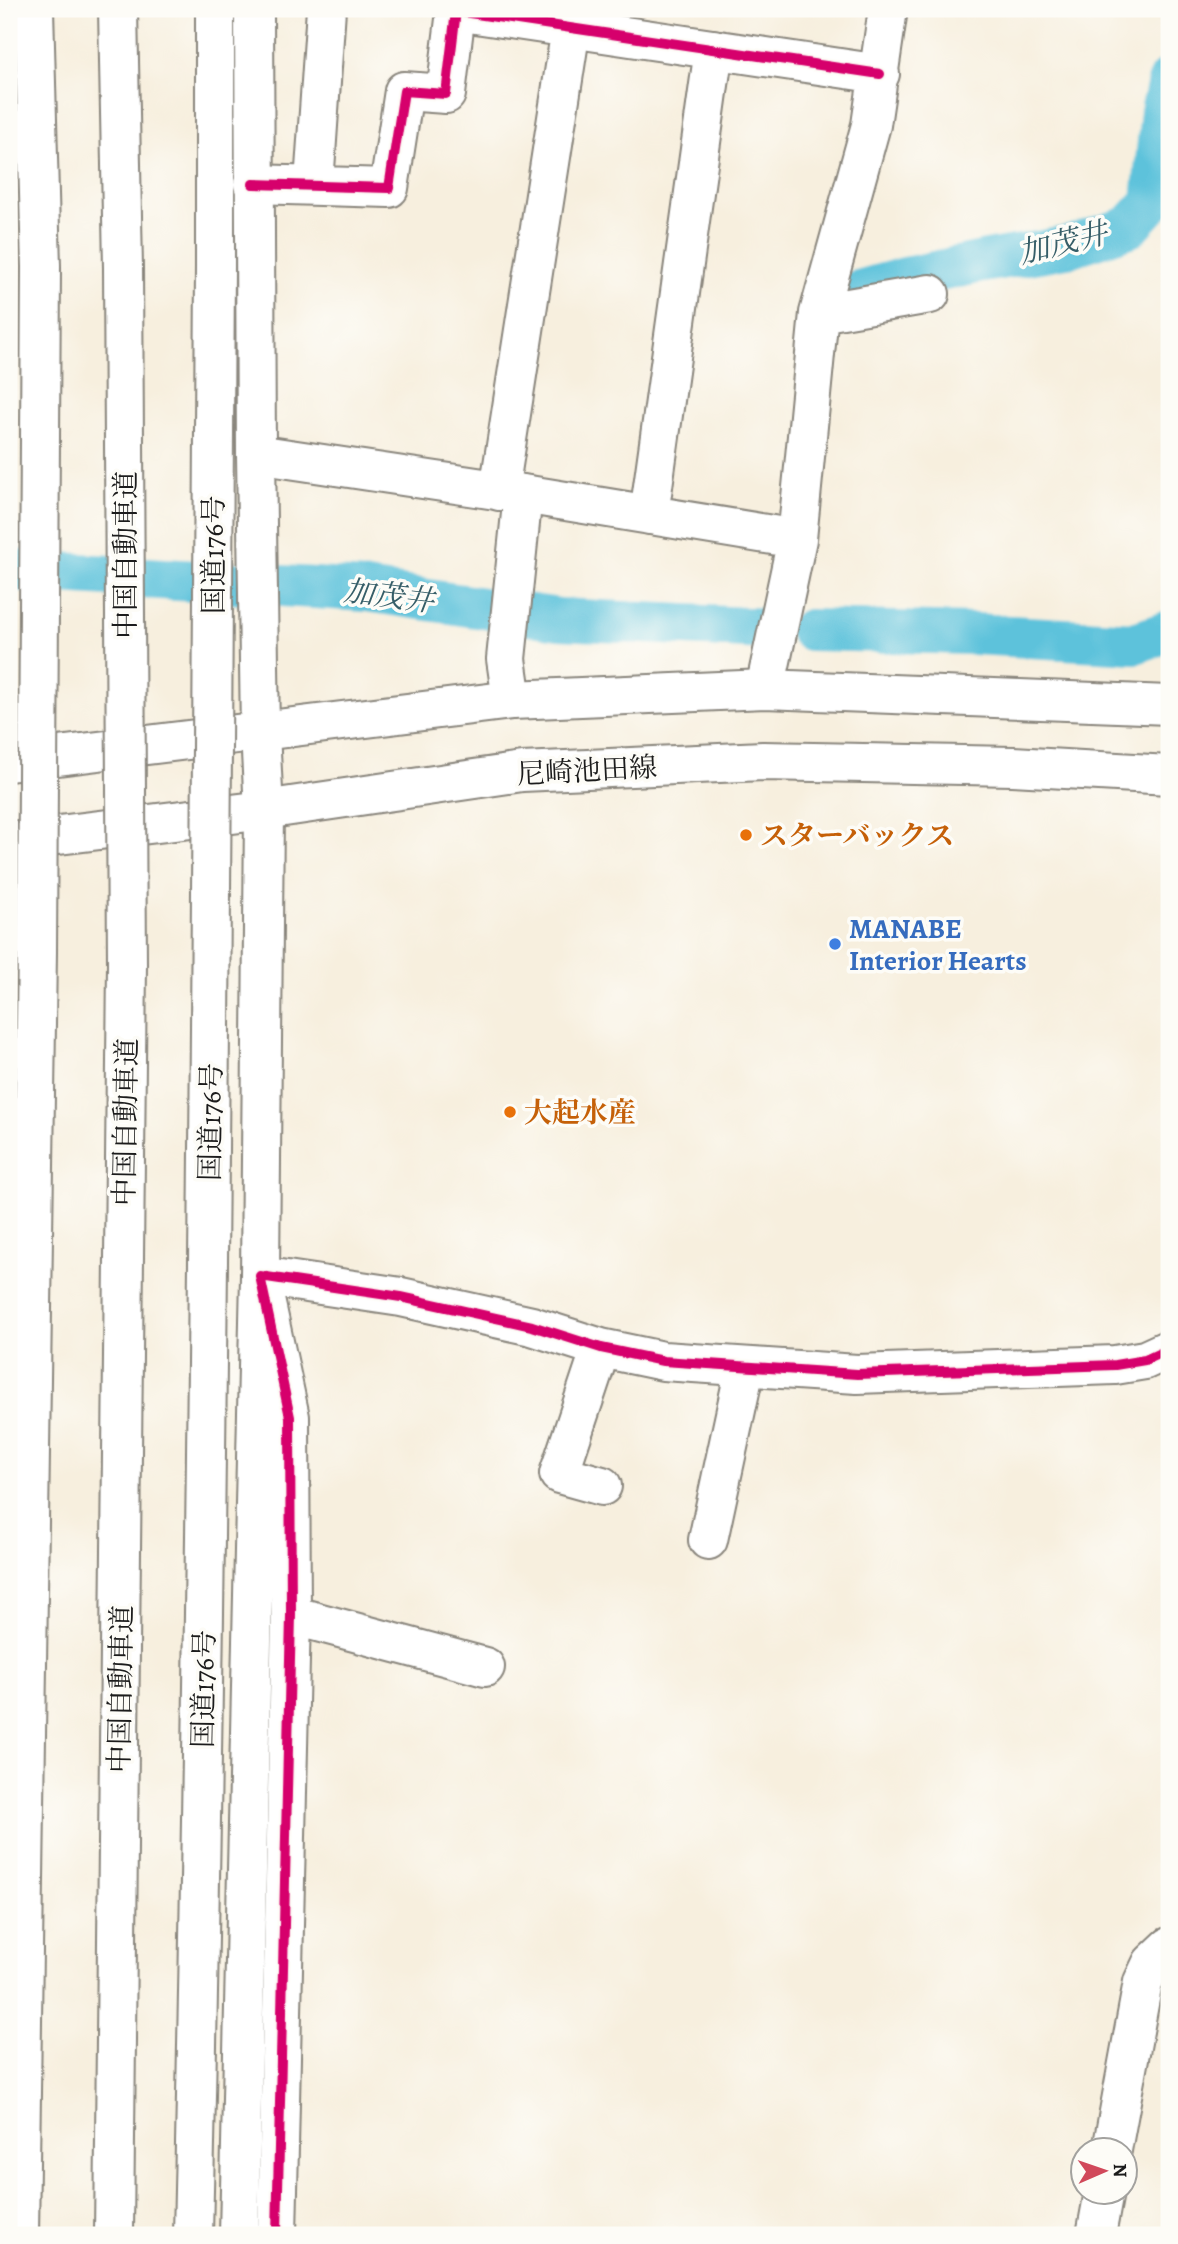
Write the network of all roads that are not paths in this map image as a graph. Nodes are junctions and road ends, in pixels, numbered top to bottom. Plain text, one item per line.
1 (34, 9) edge
2 (118, 9) edge
3 (215, 9) edge
4 (254, 9) edge
5 (326, 9) edge
6 (888, 9) edge
7 (570, 28) junction
8 (714, 49) junction
9 (880, 74) junction
10 (253, 184) junction
11 (314, 184) junction
12 (930, 294) dead end
13 (820, 313) junction
14 (256, 454) junction
15 (511, 492) junction
16 (649, 514) junction
17 (797, 539) junction
18 (765, 689) junction
19 (512, 700) junction
20 (1169, 705) edge
21 (260, 733) junction
22 (9, 762) edge
23 (1169, 775) edge
24 (264, 810) junction
25 (9, 841) edge
26 (260, 1276) junction
27 (601, 1348) junction
28 (1169, 1349) edge
29 (745, 1368) junction
30 (602, 1486) dead end
31 (708, 1540) dead end
32 (291, 1615) junction
33 (485, 1667) dead end
34 (1169, 1947) edge
35 (1115, 2136) edge
36 (1101, 2206) edge
37 (19, 2235) edge
38 (114, 2235) edge
39 (193, 2235) edge
40 (239, 2235) edge
41 (277, 2235) edge
42 (1096, 2235) edge

1 - 37 main road, bridge
2 - 38 main road, 中国自動車道, bridge
3 - 39 main road, 国道176号, bridge
4 - 10 main road
5 - 11 main road
6 - 9 main road
7 - 8 main road
7 - 11 main road
7 - 15 main road
8 - 9 main road
8 - 16 main road
9 - 13 main road
10 - 11 main road
10 - 14 main road
12 - 13 main road
13 - 17 main road
14 - 15 main road
14 - 21 main road
15 - 16 main road
15 - 19 main road
16 - 17 main road
17 - 18 main road
18 - 19 main road
18 - 20 main road
19 - 21 main road
21 - 22 main road
21 - 24 main road
23 - 24 main road, 尼崎池田線
24 - 25 main road, 尼崎池田線
24 - 26 main road
26 - 27 main road
26 - 32 main road
26 - 40 main road
27 - 29 main road
27 - 30 main road
28 - 29 main road
29 - 31 main road
32 - 33 main road
32 - 41 main road
34 - 35 main road
36 - 42 main road

